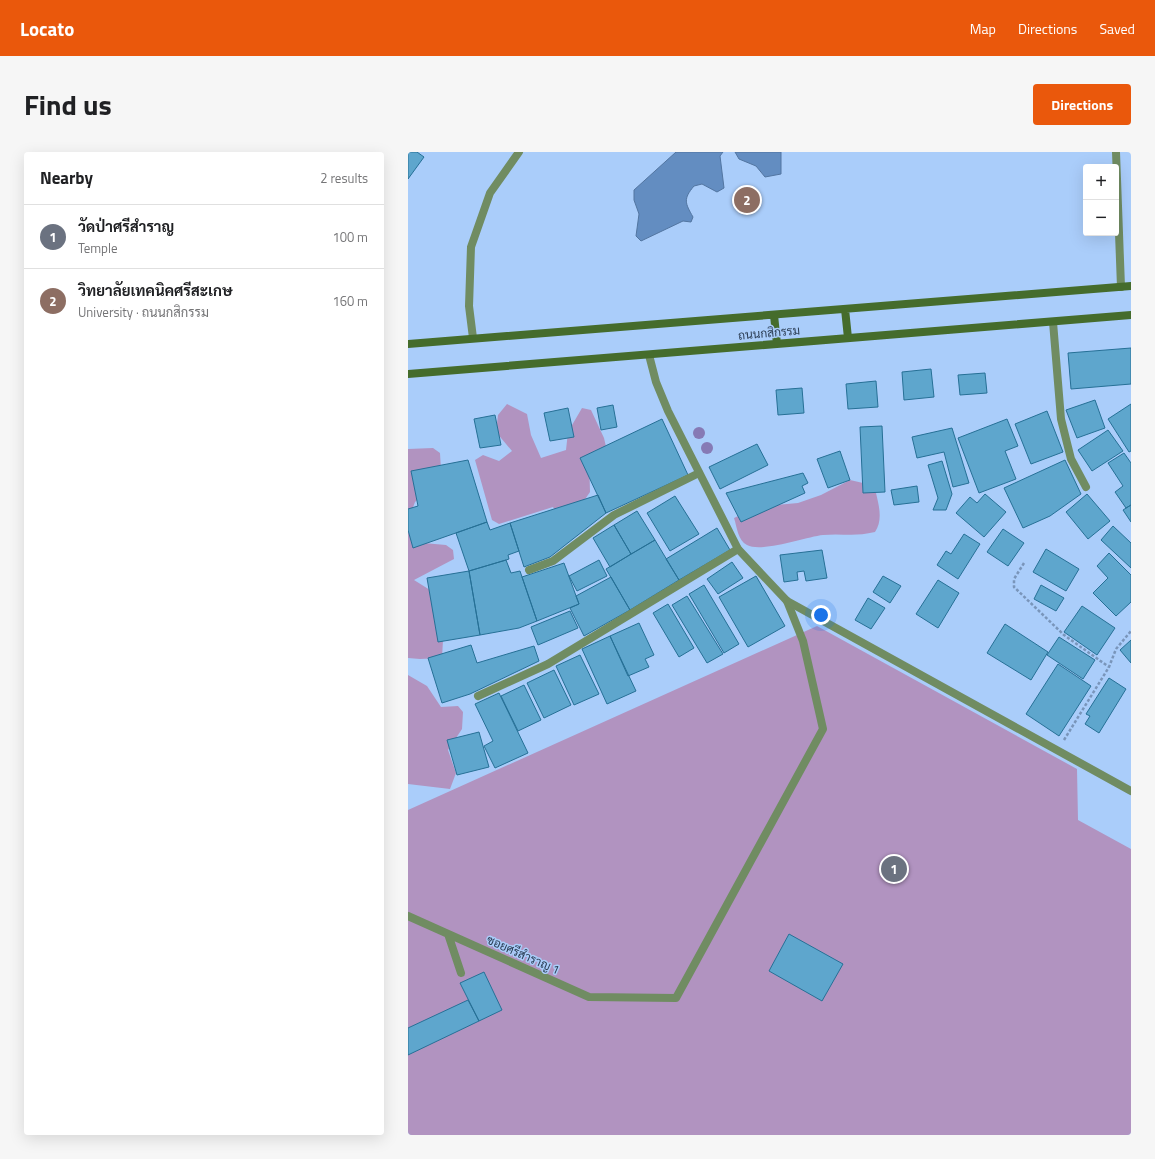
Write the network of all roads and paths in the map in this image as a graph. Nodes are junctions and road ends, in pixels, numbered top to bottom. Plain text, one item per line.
1 (519, 152) edge
2 (1116, 152) edge
3 (1131, 286) edge
4 (1121, 287) junction
5 (845, 309) junction
6 (774, 315) junction
7 (1131, 315) edge
8 (1053, 322) junction
9 (473, 338) junction
10 (848, 338) junction
11 (408, 344) edge
12 (778, 344) junction
13 (650, 354) junction
14 (408, 374) edge
15 (699, 473) junction
16 (1086, 487) dead end
17 (738, 549) junction
18 (1024, 563) dead end
19 (529, 570) dead end
20 (787, 601) junction
21 (1131, 630) edge
22 (1109, 667) junction
23 (478, 696) dead end
24 (1057, 750) junction
25 (1131, 791) edge
26 (408, 916) edge
27 (448, 934) junction
28 (461, 973) dead end

1 - 9 street
2 - 4 street
3 - 4 main road, ถนนกสิกรรม
4 - 5 main road, ถนนกสิกรรม
5 - 6 main road, ถนนกสิกรรม
5 - 10 main road
6 - 9 main road, ถนนกสิกรรม
6 - 12 main road
7 - 8 main road, ถนนกสิกรรม
8 - 10 main road, ถนนกสิกรรม
8 - 16 street
9 - 11 main road, ถนนกสิกรรม
10 - 12 main road, ถนนกสิกรรม
12 - 13 main road, ถนนกสิกรรม
13 - 14 main road, ถนนกสิกรรม
13 - 15 street
15 - 17 street
15 - 19 street
17 - 20 street
17 - 23 street
18 - 22 path
20 - 24 street
20 - 27 street, ซอยศรีสำราญ 1
21 - 22 path
22 - 24 path
24 - 25 street
26 - 27 street, ซอยศรีสำราญ 1
27 - 28 street

